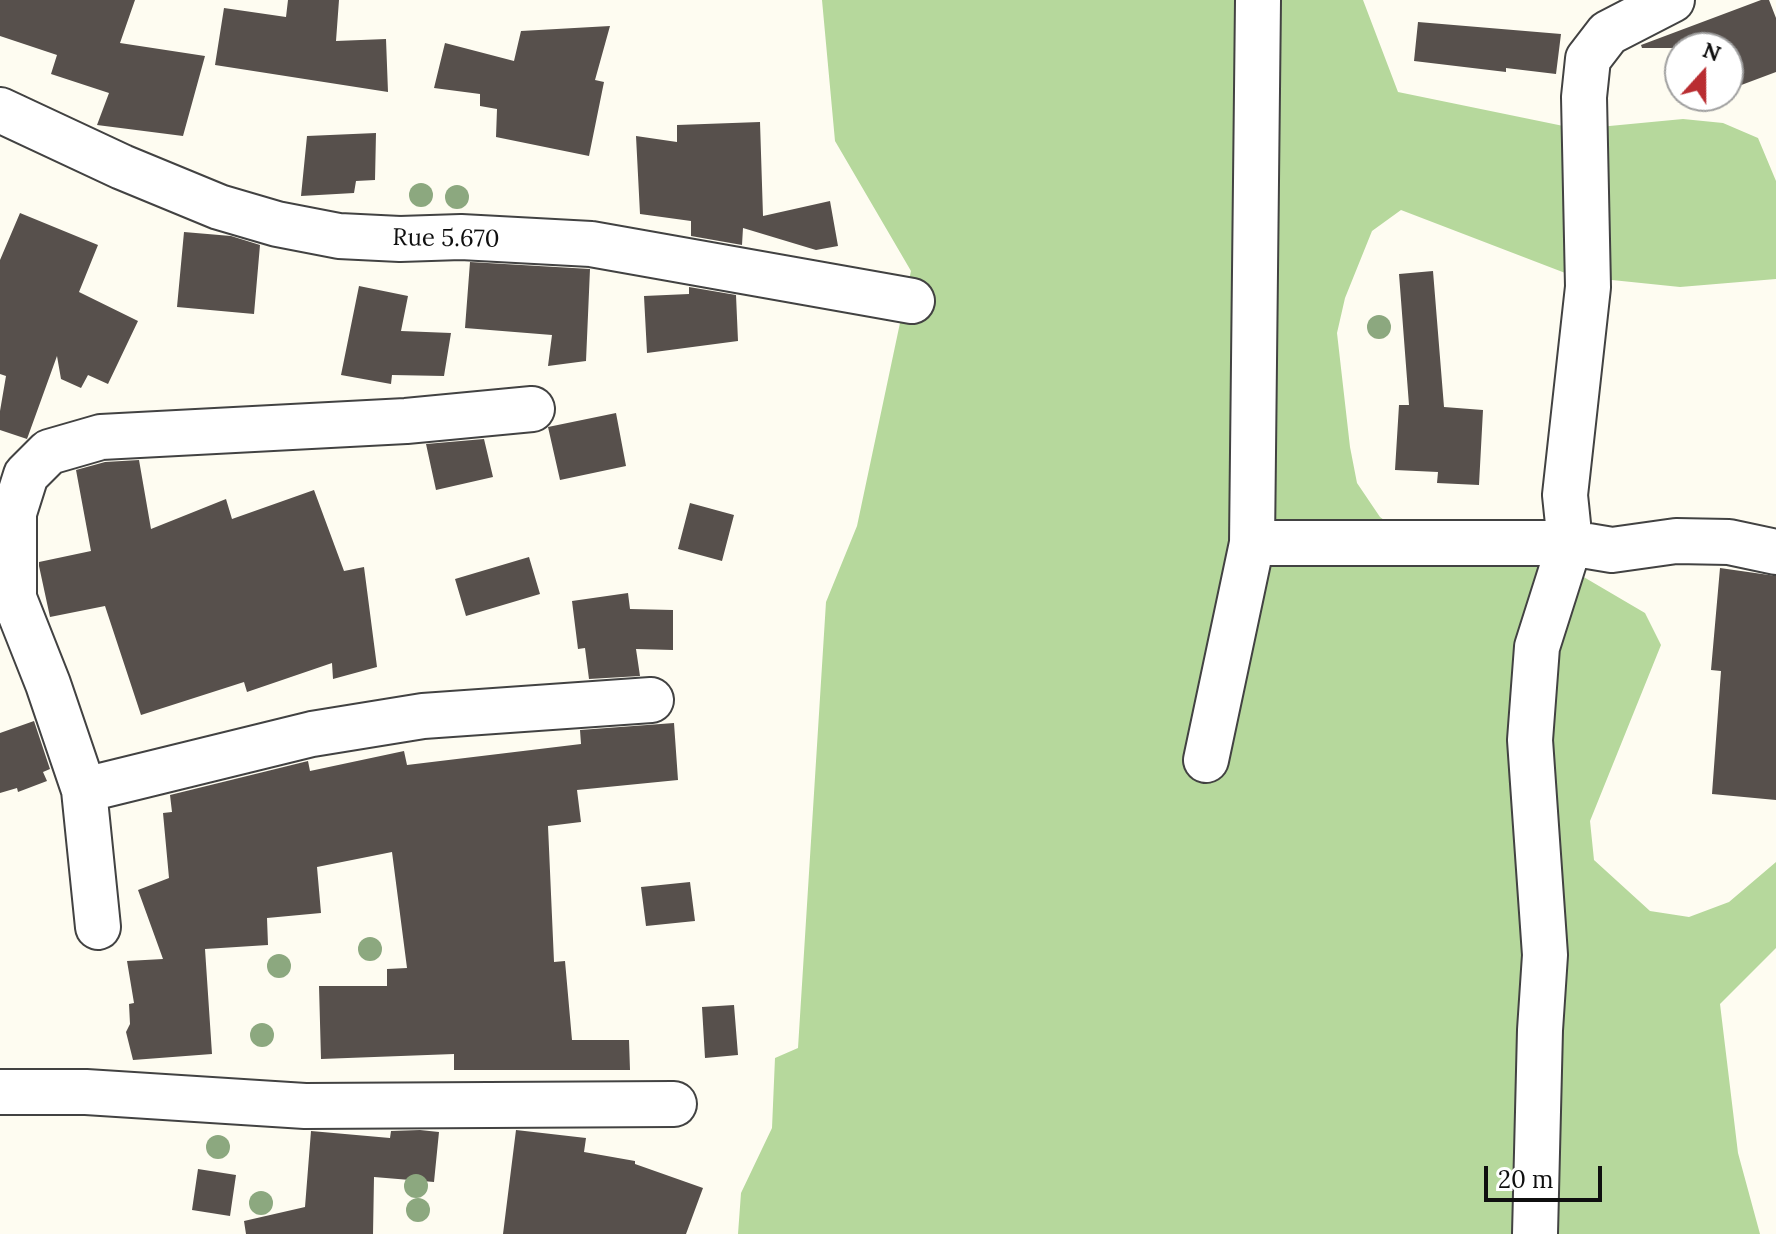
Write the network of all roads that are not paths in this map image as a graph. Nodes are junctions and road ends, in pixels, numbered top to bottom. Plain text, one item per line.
1 (1258, 0) edge
2 (1672, 0) edge
3 (0, 110) edge
4 (912, 301) dead end
5 (532, 409) dead end
6 (1252, 543) junction
7 (1570, 543) junction
8 (1776, 552) edge
9 (7, 600) edge
10 (651, 700) dead end
11 (1206, 760) dead end
12 (84, 790) junction
13 (98, 927) dead end
14 (0, 1092) edge
15 (674, 1104) dead end
16 (1535, 1234) edge

1 - 6 street
2 - 7 street
3 - 4 street, Rue 5.670
5 - 9 street
6 - 7 street
6 - 11 street
7 - 8 street
7 - 16 street
9 - 12 street
10 - 12 street
12 - 13 street
14 - 15 street

